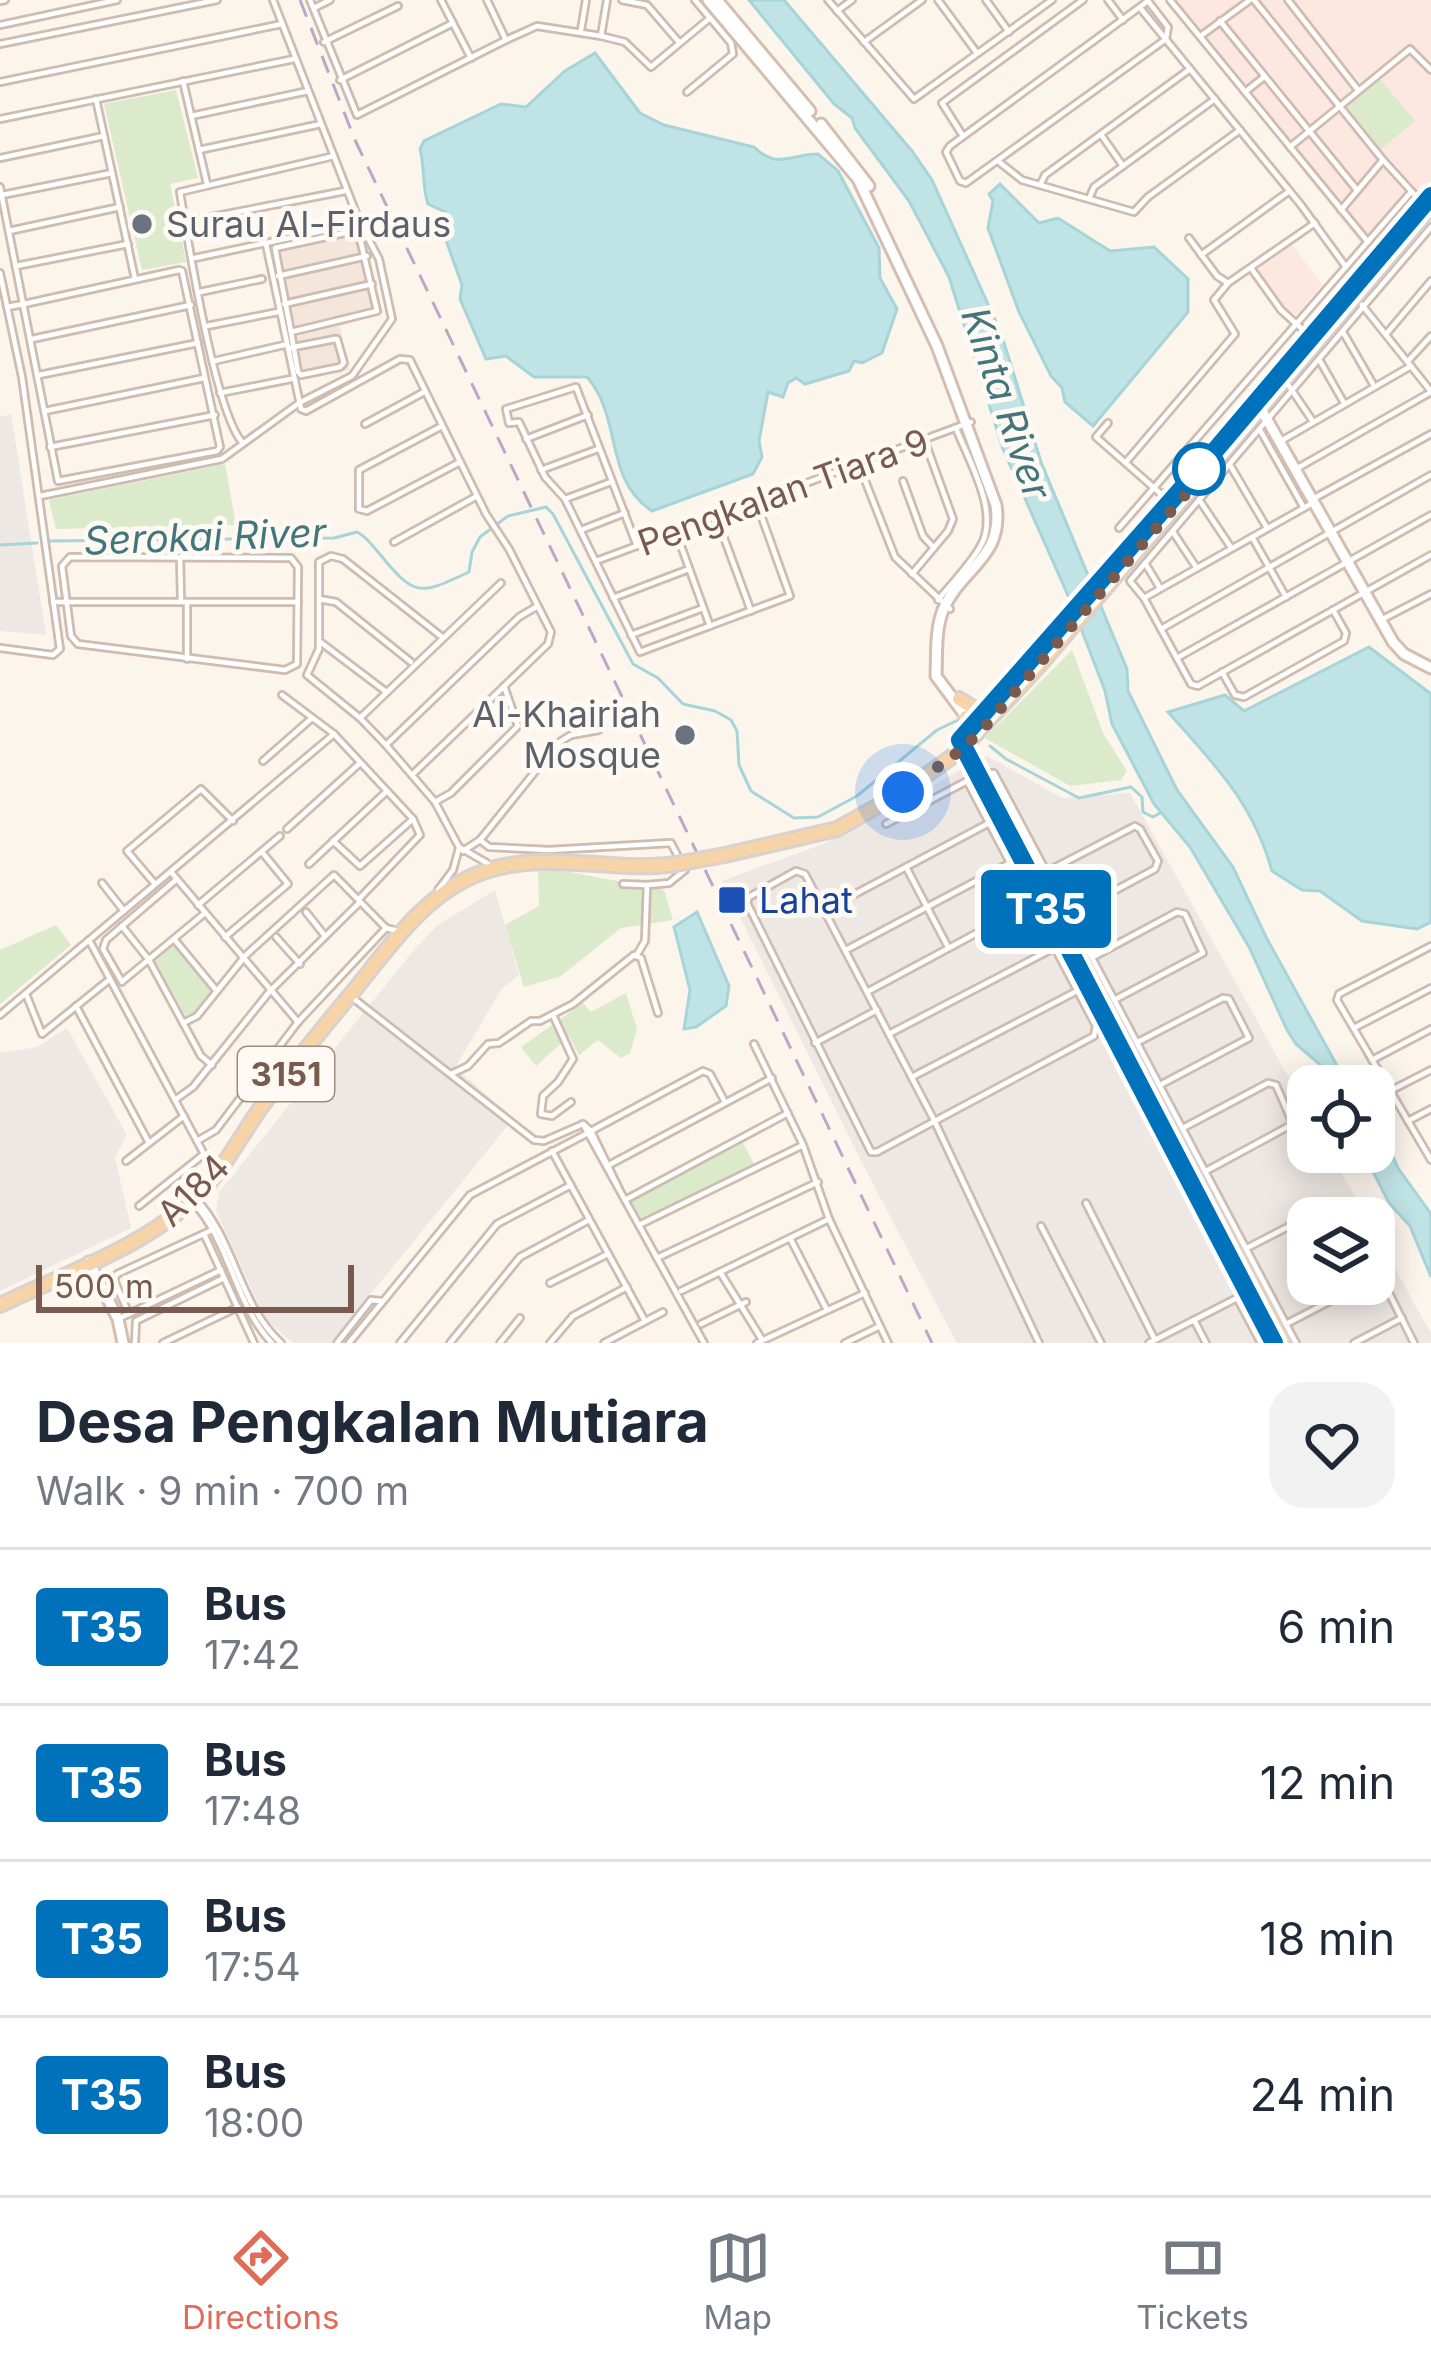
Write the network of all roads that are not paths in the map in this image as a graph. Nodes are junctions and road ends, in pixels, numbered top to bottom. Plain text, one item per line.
1 (117, 0) edge
2 (217, 0) edge
3 (273, 0) edge
4 (310, 0) edge
5 (330, 0) edge
6 (441, 0) edge
7 (500, 0) edge
8 (586, 0) edge
9 (608, 0) edge
10 (622, 0) edge
11 (695, 0) edge
12 (708, 0) edge
13 (717, 0) edge
14 (828, 0) edge
15 (852, 0) edge
16 (922, 0) edge
17 (938, 0) edge
18 (986, 0) edge
19 (1033, 0) edge
20 (1052, 0) edge
21 (1083, 0) edge
22 (1108, 0) edge
23 (1148, 0) edge
24 (1170, 0) edge
25 (1288, 0) edge
26 (1256, 1) edge
27 (488, 3) edge
28 (398, 6) dead end
29 (1140, 8) junction
30 (313, 9) junction
31 (1040, 9) junction
32 (837, 11) junction
33 (708, 16) junction
34 (1124, 20) junction
35 (1220, 21) junction
36 (453, 23) junction
37 (282, 24) junction
38 (0, 25) edge
39 (1009, 32) junction
40 (581, 33) junction
41 (601, 36) junction
42 (1200, 37) junction
43 (1166, 39) junction
44 (506, 40) junction
45 (324, 42) junction
46 (864, 42) junction
47 (680, 43) junction
48 (0, 44) edge
49 (977, 55) junction
50 (471, 58) junction
51 (296, 59) junction
52 (1190, 69) junction
53 (1431, 70) edge
54 (1265, 76) junction
55 (339, 80) junction
56 (183, 81) junction
57 (0, 82) edge
58 (1359, 90) junction
59 (308, 91) junction
60 (687, 92) dead end
61 (1245, 92) junction
62 (96, 99) junction
63 (1215, 99) junction
64 (1340, 107) junction
65 (191, 116) junction
66 (0, 119) edge
67 (321, 124) junction
68 (1240, 130) junction
69 (1309, 131) junction
70 (1101, 134) junction
71 (104, 136) junction
72 (963, 136) junction
73 (1290, 147) junction
74 (199, 150) junction
75 (334, 156) junction
76 (0, 158) edge
77 (1382, 160) junction
78 (998, 161) junction
79 (1124, 166) junction
80 (112, 173) junction
81 (207, 184) junction
82 (1040, 185) junction
83 (0, 187) edge
84 (347, 190) junction
85 (1357, 190) junction
86 (1288, 191) junction
87 (1411, 192) junction
88 (2, 195) edge
89 (1089, 199) junction
90 (1429, 203) edge
91 (120, 207) junction
92 (1341, 210) junction
93 (185, 223) junction
94 (360, 223) junction
95 (1315, 224) junction
96 (1431, 227) edge
97 (9, 231) junction
98 (1189, 238) dead end
99 (1368, 242) junction
100 (128, 244) junction
101 (266, 244) junction
102 (1201, 255) junction
103 (367, 256) junction
104 (193, 259) junction
105 (16, 266) junction
106 (1346, 267) junction
107 (1251, 268) junction
108 (0, 273) edge
109 (276, 276) junction
110 (135, 279) junction
111 (262, 280) dead end
112 (1431, 281) edge
113 (1228, 283) junction
114 (373, 284) junction
115 (200, 292) junction
116 (1358, 302) junction
117 (24, 304) junction
118 (284, 304) junction
119 (191, 305) junction
120 (7, 308) junction
121 (280, 312) junction
122 (1297, 323) junction
123 (207, 326) junction
124 (1339, 327) junction
125 (290, 332) junction
126 (1387, 333) junction
127 (1431, 336) edge
128 (1312, 338) junction
129 (32, 339) junction
130 (199, 342) junction
131 (289, 347) junction
132 (214, 361) junction
133 (1321, 361) junction
134 (1410, 363) junction
135 (39, 375) junction
136 (206, 378) junction
137 (294, 379) junction
138 (1286, 383) junction
139 (1375, 386) junction
140 (425, 391) junction
141 (1431, 392) edge
142 (220, 393) junction
143 (299, 403) junction
144 (1344, 404) junction
145 (45, 411) junction
146 (215, 415) junction
147 (588, 416) junction
148 (1263, 420) junction
149 (1313, 422) junction
150 (1108, 423) dead end
151 (365, 424) dead end
152 (964, 425) junction
153 (442, 426) junction
154 (1431, 434) edge
155 (1228, 436) junction
156 (526, 439) junction
157 (924, 439) junction
158 (1280, 441) junction
159 (242, 442) junction
160 (50, 447) junction
161 (600, 448) junction
162 (1207, 460) junction
163 (460, 462) junction
164 (1126, 462) junction
165 (859, 463) junction
166 (1230, 465) junction
167 (1296, 469) junction
168 (542, 470) junction
169 (1431, 475) edge
170 (613, 481) junction
171 (903, 481) dead end
172 (1159, 491) junction
173 (40, 496) junction
174 (477, 496) junction
175 (566, 499) junction
176 (756, 501) junction
177 (1200, 501) junction
178 (1310, 503) junction
179 (625, 513) junction
180 (1431, 514) edge
181 (716, 516) junction
182 (1147, 527) junction
183 (1119, 528) dead end
184 (1267, 528) junction
185 (581, 530) junction
186 (676, 532) junction
187 (1172, 532) junction
188 (1332, 533) junction
189 (1252, 537) junction
190 (394, 542) dead end
191 (637, 546) junction
192 (934, 548) junction
193 (1232, 548) junction
194 (1431, 555) edge
195 (180, 558) junction
196 (596, 561) junction
197 (1348, 561) junction
198 (1145, 563) junction
199 (1196, 568) junction
200 (1270, 568) junction
201 (689, 569) junction
202 (912, 574) junction
203 (1109, 576) junction
204 (501, 583) dead end
205 (1160, 588) junction
206 (1365, 591) junction
207 (1431, 594) edge
208 (1286, 597) junction
209 (613, 598) junction
210 (1144, 598) junction
211 (319, 599) junction
212 (67, 601) junction
213 (53, 602) junction
214 (184, 602) junction
215 (298, 602) junction
216 (944, 605) junction
217 (538, 606) junction
218 (704, 608) junction
219 (1333, 610) junction
220 (751, 611) junction
221 (1381, 620) junction
222 (710, 626) junction
223 (1161, 629) junction
224 (1062, 633) junction
225 (631, 635) junction
226 (442, 637) junction
227 (319, 641) junction
228 (0, 648) edge
229 (187, 658) junction
230 (1177, 658) junction
231 (413, 664) junction
232 (1431, 668) edge
233 (1222, 672) junction
234 (504, 686) junction
235 (385, 691) junction
236 (282, 695) dead end
237 (954, 696) junction
238 (1005, 697) junction
239 (312, 718) junction
240 (360, 718) junction
241 (599, 730) dead end
242 (334, 734) junction
243 (386, 745) junction
244 (971, 747) junction
245 (263, 761) dead end
246 (360, 763) junction
247 (943, 764) junction
248 (413, 774) junction
249 (387, 791) junction
250 (436, 802) junction
251 (882, 804) junction
252 (413, 819) junction
253 (232, 821) junction
254 (988, 823) junction
255 (886, 824) dead end
256 (287, 829) dead end
257 (280, 836) dead end
258 (480, 840) junction
259 (333, 842) junction
260 (485, 847) junction
261 (461, 849) junction
262 (262, 852) junction
263 (1010, 863) junction
264 (309, 864) dead end
265 (489, 866) junction
266 (906, 867) junction
267 (1048, 871) junction
268 (171, 872) junction
269 (177, 879) junction
270 (102, 884) dead end
271 (623, 884) dead end
272 (155, 885) junction
273 (647, 885) junction
274 (431, 899) dead end
275 (1040, 899) junction
276 (360, 900) junction
277 (198, 905) junction
278 (928, 908) junction
279 (825, 910) junction
280 (124, 911) junction
281 (306, 912) dead end
282 (205, 913) junction
283 (1071, 914) junction
284 (122, 926) junction
285 (386, 928) junction
286 (401, 933) junction
287 (326, 936) junction
288 (224, 937) junction
289 (276, 937) dead end
290 (174, 939) junction
291 (89, 940) junction
292 (1431, 946) edge
293 (948, 948) junction
294 (1054, 948) junction
295 (845, 950) junction
296 (637, 956) junction
297 (1093, 957) junction
298 (149, 960) junction
299 (243, 960) junction
300 (300, 964) junction
301 (110, 979) junction
302 (122, 982) junction
303 (115, 988) junction
304 (1431, 988) edge
305 (270, 991) junction
306 (1077, 991) junction
307 (218, 992) junction
308 (867, 992) junction
309 (26, 994) junction
310 (350, 996) junction
311 (1115, 1000) junction
312 (76, 1006) junction
313 (877, 1010) junction
314 (658, 1013) dead end
315 (0, 1015) edge
316 (553, 1015) junction
317 (298, 1022) junction
318 (183, 1023) junction
319 (1354, 1028) junction
320 (1431, 1029) edge
321 (890, 1034) junction
322 (815, 1043) junction
323 (754, 1044) dead end
324 (1129, 1047) junction
325 (1372, 1060) junction
326 (212, 1065) junction
327 (1375, 1065) edge
328 (1431, 1070) edge
329 (449, 1074) junction
330 (1149, 1075) junction
331 (912, 1077) junction
332 (772, 1078) junction
333 (1160, 1085) junction
334 (1395, 1088) edge
335 (1395, 1099) edge
336 (175, 1100) junction
337 (571, 1102) dead end
338 (725, 1102) junction
339 (1431, 1109) edge
340 (788, 1113) junction
341 (184, 1115) junction
342 (934, 1120) junction
343 (1408, 1121) junction
344 (1183, 1128) junction
345 (589, 1132) junction
346 (197, 1141) junction
347 (149, 1143) junction
348 (803, 1145) junction
349 (552, 1151) junction
350 (204, 1154) junction
351 (1430, 1155) edge
352 (126, 1161) dead end
353 (609, 1165) junction
354 (223, 1166) junction
355 (1206, 1171) junction
356 (818, 1182) junction
357 (571, 1185) junction
358 (619, 1190) junction
359 (193, 1199) junction
360 (625, 1199) junction
361 (1085, 1203) dead end
362 (139, 1206) dead end
363 (829, 1219) junction
364 (589, 1220) junction
365 (639, 1225) junction
366 (1041, 1226) dead end
367 (1287, 1228) edge
368 (215, 1229) junction
369 (204, 1234) junction
370 (790, 1238) junction
371 (1247, 1248) junction
372 (608, 1254) junction
373 (657, 1258) junction
374 (88, 1262) junction
375 (220, 1270) junction
376 (720, 1272) junction
377 (224, 1278) junction
378 (550, 1283) dead end
379 (627, 1287) junction
380 (682, 1291) dead end
381 (865, 1293) junction
382 (383, 1302) junction
383 (743, 1303) junction
384 (0, 1304) edge
385 (1323, 1305) edge
386 (1394, 1305) edge
387 (238, 1307) junction
388 (827, 1310) junction
389 (663, 1312) dead end
390 (124, 1316) junction
391 (520, 1318) dead end
392 (1402, 1318) junction
393 (1194, 1320) junction
394 (644, 1321) junction
395 (701, 1324) dead end
396 (1286, 1324) junction
397 (880, 1326) junction
398 (253, 1340) edge
399 (760, 1342) edge
400 (1152, 1342) edge
401 (123, 1343) edge
402 (135, 1343) edge
403 (164, 1343) edge
404 (241, 1343) edge
405 (272, 1343) edge
406 (281, 1343) edge
407 (337, 1343) edge
408 (349, 1343) edge
409 (400, 1343) edge
410 (450, 1343) edge
411 (500, 1343) edge
412 (550, 1343) edge
413 (604, 1343) edge
414 (704, 1343) edge
415 (845, 1343) edge
416 (887, 1343) edge
417 (1039, 1343) edge
418 (1101, 1343) edge
419 (1206, 1343) edge
420 (1261, 1343) edge
421 (1274, 1343) edge
422 (1284, 1343) edge
423 (1296, 1343) edge
424 (1354, 1343) edge
425 (1414, 1343) edge

1 - 38 street
2 - 48 street
3 - 37 street
4 - 30 street
5 - 30 street
6 - 36 street
7 - 27 street
8 - 40 street
9 - 41 street
10 - 47 street
11 - 33 street
12 - 152 street
13 - 152 street
14 - 32 street
15 - 32 street
16 - 46 street
17 - 49 street
18 - 39 street
19 - 31 street
20 - 31 street
21 - 72 street
22 - 34 street
23 - 29 street
23 - 43 street
24 - 42 street
25 - 58 street
26 - 35 street
26 - 64 street
27 - 44 street
28 - 45 street
29 - 34 street
29 - 43 street
30 - 45 street
31 - 39 street
32 - 46 street
33 - 47 street
33 - 60 street
34 - 72 street
35 - 42 street
35 - 54 street
36 - 50 street
36 - 55 street
37 - 51 street
37 - 57 street
39 - 49 street
40 - 41 street
40 - 44 street
41 - 47 street
42 - 61 street
43 - 52 street
43 - 78 street
44 - 50 street
45 - 55 street
46 - 49 street
50 - 55 street
51 - 56 street
51 - 59 street
52 - 63 street
52 - 70 street
53 - 58 street
54 - 61 street
54 - 69 street
56 - 62 street
56 - 65 street
58 - 64 street
59 - 65 street
59 - 67 street
61 - 73 street
62 - 66 street
62 - 71 street
63 - 68 street
63 - 79 street
64 - 69 street
64 - 77 street
65 - 74 street
67 - 74 street
67 - 75 street
68 - 86 street
68 - 89 street
69 - 73 street
69 - 85 street
70 - 79 street
70 - 82 street
71 - 76 street
71 - 80 street
72 - 78 street
73 - 92 street
74 - 81 street
75 - 81 street
75 - 84 street
77 - 85 street
77 - 87 street
78 - 82 street
79 - 89 street
80 - 88 street
80 - 91 street
81 - 93 street
82 - 89 street
83 - 88 street
84 - 93 street
84 - 94 street
85 - 92 street
86 - 95 street
86 - 102 street
87 - 90 street
87 - 99 street
88 - 97 street
90 - 116 main road, 3151
90 - 128 main road, 3151
91 - 97 street
91 - 100 street
92 - 99 street
93 - 104 street
94 - 101 street
94 - 143 street
95 - 106 street
95 - 107 street
96 - 116 street
97 - 105 street
98 - 102 street
99 - 106 street
100 - 105 street
100 - 110 street
101 - 104 street
101 - 109 street
102 - 113 street
103 - 109 street
103 - 109 street
103 - 114 street
104 - 115 street
105 - 117 street
106 - 122 street
107 - 113 street
107 - 122 street
108 - 120 street
109 - 118 street
109 - 121 street
110 - 117 street
110 - 119 street
111 - 115 street
112 - 126 street
113 - 164 street
114 - 118 street
114 - 125 street
115 - 123 street
116 - 124 main road, 3151
116 - 126 street
117 - 120 street
117 - 129 street
118 - 125 street
119 - 129 street
119 - 130 street
120 - 173 street
121 - 123 street
121 - 131 street
122 - 128 street
122 - 172 street
123 - 132 street
124 - 128 main road
124 - 133 street
124 - 138 main road, 3151
124 - 139 street
125 - 131 street
126 - 134 street
127 - 134 street
128 - 138 main road, 3151
129 - 135 street
130 - 135 street
130 - 136 street
131 - 131 street
131 - 132 street
131 - 137 street
132 - 142 street
133 - 138 street
133 - 144 street
134 - 139 street
134 - 141 street
135 - 145 street
136 - 145 street
136 - 146 street
137 - 142 street
137 - 143 street
138 - 148 street
138 - 148 main road
138 - 149 street
138 - 155 main road, 3151
139 - 144 street
140 - 143 street
140 - 151 street
140 - 153 street
141 - 167 street
142 - 159 street
143 - 159 street
144 - 149 street
145 - 160 street
146 - 160 street
146 - 160 street
147 - 156 street
147 - 156 street
147 - 161 street
148 - 155 main road
148 - 158 street
148 - 166 street
148 - 178 street
148 - 203 main road, 3151
149 - 158 street
150 - 164 street
152 - 157 street, Pengkalan Tiara 9
152 - 216 street
152 - 216 street
153 - 163 street
153 - 163 street
154 - 178 street
155 - 162 main road, 3151
156 - 168 street
157 - 165 street, Pengkalan Tiara 9
157 - 192 street
158 - 167 street
159 - 173 street
161 - 168 street
161 - 170 street
162 - 172 street
162 - 182 main road, 3151
163 - 174 street
164 - 172 street
165 - 176 street, Pengkalan Tiara 9
165 - 202 street
166 - 177 street
166 - 184 street
167 - 178 street
168 - 175 street
169 - 188 street
170 - 175 street
170 - 179 street
171 - 192 street
172 - 182 street
172 - 183 street
173 - 213 street
174 - 190 street
174 - 217 street
175 - 185 street
176 - 181 street, Pengkalan Tiara 9
176 - 220 street
177 - 187 street
177 - 193 street
178 - 184 street
178 - 188 street
179 - 185 street
179 - 191 street
180 - 197 street
181 - 186 street, Pengkalan Tiara 9
181 - 220 street
182 - 203 main road, 3151
184 - 189 street
185 - 196 street
186 - 191 street, Pengkalan Tiara 9
186 - 201 street
187 - 198 street
187 - 199 street
188 - 197 street
188 - 200 street
189 - 193 street
189 - 200 street
191 - 196 street, Pengkalan Tiara 9
192 - 202 street
193 - 199 street
194 - 206 street
195 - 212 street
195 - 214 street
195 - 215 street
196 - 209 street
197 - 206 street
197 - 208 street
198 - 205 street
198 - 210 street
199 - 205 street
200 - 208 street
200 - 223 street
201 - 209 street
201 - 218 street
202 - 216 street
203 - 224 main road, 3151
204 - 226 street
205 - 210 street
206 - 219 street
206 - 221 street
207 - 221 street
208 - 230 street
209 - 225 street
210 - 223 street
211 - 226 street
211 - 227 street
211 - 231 street
212 - 213 street
212 - 214 street
212 - 229 street
213 - 228 street
214 - 215 street
214 - 229 street
215 - 229 street
216 - 237 street
217 - 234 street
217 - 243 street
218 - 222 street
218 - 225 street
219 - 233 street
219 - 233 street
220 - 222 street
221 - 232 street
222 - 225 street
223 - 230 street
224 - 238 main road, 3151
224 - 238 main road, 3151
226 - 231 street
227 - 235 street
227 - 240 street
230 - 233 street
231 - 235 street
234 - 248 street
234 - 250 street
235 - 240 street
236 - 239 street
237 - 238 main road
237 - 244 street
238 - 244 main road, 3151
239 - 242 street
239 - 245 street
240 - 243 street
241 - 258 street
242 - 246 street
242 - 253 street
243 - 248 street
244 - 247 main road, 3151
244 - 247 main road
244 - 251 main road, 3151
244 - 254 street
244 - 255 street
244 - 267 street
244 - 275 main road
246 - 249 street
246 - 256 street
247 - 251 main road, 3151
248 - 250 street
249 - 252 street
249 - 259 street
250 - 261 street
251 - 265 main road, 3151, bridge
252 - 259 street
252 - 276 street
253 - 268 street
253 - 272 street
254 - 263 street
254 - 266 street
257 - 262 street
258 - 260 street
258 - 261 street
259 - 264 street
260 - 265 street
260 - 273 street
261 - 265 street
261 - 274 street
262 - 277 street
262 - 288 street
263 - 275 street
263 - 278 street
265 - 286 main road, A184 / 3151
266 - 278 street
266 - 279 street
267 - 283 street
267 - 283 street
268 - 269 street
268 - 272 street
269 - 277 street
269 - 284 street
270 - 280 street
271 - 273 street
272 - 280 street
273 - 296 street
275 - 293 street
275 - 294 street
275 - 324 main road
276 - 285 street
276 - 287 street
276 - 299 street
277 - 282 street
278 - 293 street
278 - 295 street
279 - 295 street
279 - 322 street
280 - 291 street
281 - 287 street
282 - 288 street
282 - 290 street
283 - 297 street
284 - 298 street
284 - 302 street
285 - 286 street
285 - 317 street
286 - 310 main road, A184 / 3151
287 - 300 street
288 - 299 street
289 - 300 street
290 - 298 street
290 - 307 street
291 - 301 street
291 - 309 street
292 - 319 street
293 - 308 street
294 - 306 street
294 - 321 street
295 - 308 street
296 - 314 street
296 - 316 street
297 - 311 street
297 - 311 street
298 - 302 street
298 - 318 street
299 - 305 street
299 - 307 street
300 - 305 street
301 - 303 street
301 - 312 street
302 - 303 street
303 - 336 street
304 - 319 street
305 - 317 street
305 - 326 street
306 - 331 street
306 - 342 street
307 - 318 street
308 - 313 street
309 - 312 street
309 - 315 street
310 - 329 street
310 - 354 main road, A184 / 3151
311 - 324 street
312 - 347 street
313 - 321 street
313 - 322 street
316 - 329 street
316 - 337 street
317 - 346 street
318 - 326 street
319 - 325 street
320 - 325 street
321 - 331 street
322 - 342 street
323 - 332 street
324 - 330 main road
324 - 333 street
324 - 421 main road
325 - 327 street
326 - 336 street
328 - 334 street
329 - 345 street
330 - 333 street
330 - 422 main road
331 - 342 street
332 - 338 street
332 - 340 street
333 - 344 street
335 - 343 street
336 - 341 street
338 - 345 street
338 - 353 street
339 - 343 street
340 - 348 street
340 - 360 street
341 - 346 street
341 - 347 street
342 - 417 street
343 - 351 street
344 - 355 street
344 - 355 street
345 - 349 street
345 - 353 street
345 - 358 street
346 - 350 street
347 - 352 street
348 - 356 street
348 - 365 street
349 - 357 street
349 - 382 street
350 - 354 street
350 - 362 street
353 - 358 street
354 - 359 main road, A184 / 3151
355 - 371 street
356 - 363 street
356 - 373 street
357 - 364 street
357 - 409 street
358 - 360 street
359 - 368 street
359 - 374 main road, A184 / 3151
360 - 365 street
361 - 400 street
363 - 370 street
363 - 381 street
364 - 372 street
364 - 410 street
365 - 373 street
366 - 418 street
367 - 371 street
368 - 369 street
368 - 405 street
368 - 406 street
369 - 375 street
369 - 390 street
370 - 376 street
370 - 388 street
371 - 396 street
372 - 378 street
372 - 379 street
373 - 414 street
374 - 384 main road, A184 / 3151
374 - 390 street
375 - 377 street
375 - 390 street
376 - 380 street
376 - 383 street
377 - 387 street
377 - 402 street
379 - 394 street
379 - 412 street
381 - 388 street
381 - 397 street
382 - 407 street
382 - 408 street
383 - 395 street
383 - 399 street
385 - 396 street
386 - 392 street
387 - 398 street
387 - 403 street
388 - 399 street
389 - 394 street
390 - 401 street
391 - 411 street
392 - 424 street
392 - 425 street
393 - 400 street
393 - 419 street
393 - 420 street
394 - 413 street
396 - 423 street
397 - 415 street
397 - 416 street
398 - 404 street

